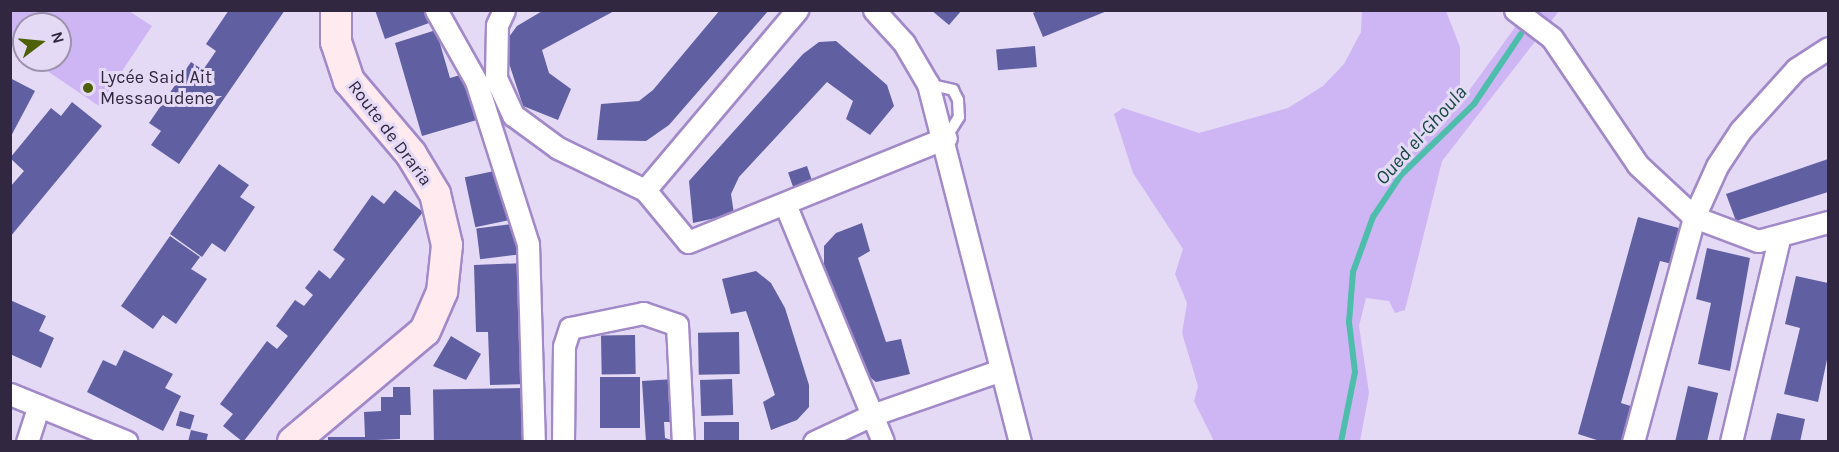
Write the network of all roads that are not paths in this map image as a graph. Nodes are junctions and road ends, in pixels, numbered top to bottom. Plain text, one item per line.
1 (336, 10) edge
2 (436, 10) edge
3 (504, 10) edge
4 (797, 10) edge
5 (874, 10) edge
6 (1515, 10) edge
7 (1828, 48) edge
8 (946, 138) junction
9 (645, 190) junction
10 (785, 204) junction
11 (1694, 217) junction
12 (1828, 222) edge
13 (1779, 239) junction
14 (1001, 370) junction
15 (10, 394) edge
16 (39, 406) junction
17 (872, 415) junction
18 (27, 441) edge
19 (127, 441) edge
20 (293, 441) edge
21 (534, 441) edge
22 (563, 441) edge
23 (683, 441) edge
24 (814, 441) edge
25 (883, 441) edge
26 (1020, 441) edge
27 (1633, 441) edge
28 (1731, 441) edge

1 - 20 main road, Route de Draria
2 - 21 street
3 - 9 street
4 - 9 street
5 - 8 street
6 - 11 street
7 - 11 street
8 - 10 street
8 - 14 street
9 - 10 street
10 - 17 street
11 - 13 street
11 - 27 street
12 - 13 street
13 - 28 street
14 - 17 street
14 - 26 street
15 - 16 street
16 - 18 street
16 - 19 street
17 - 24 street
17 - 25 street
22 - 23 street

